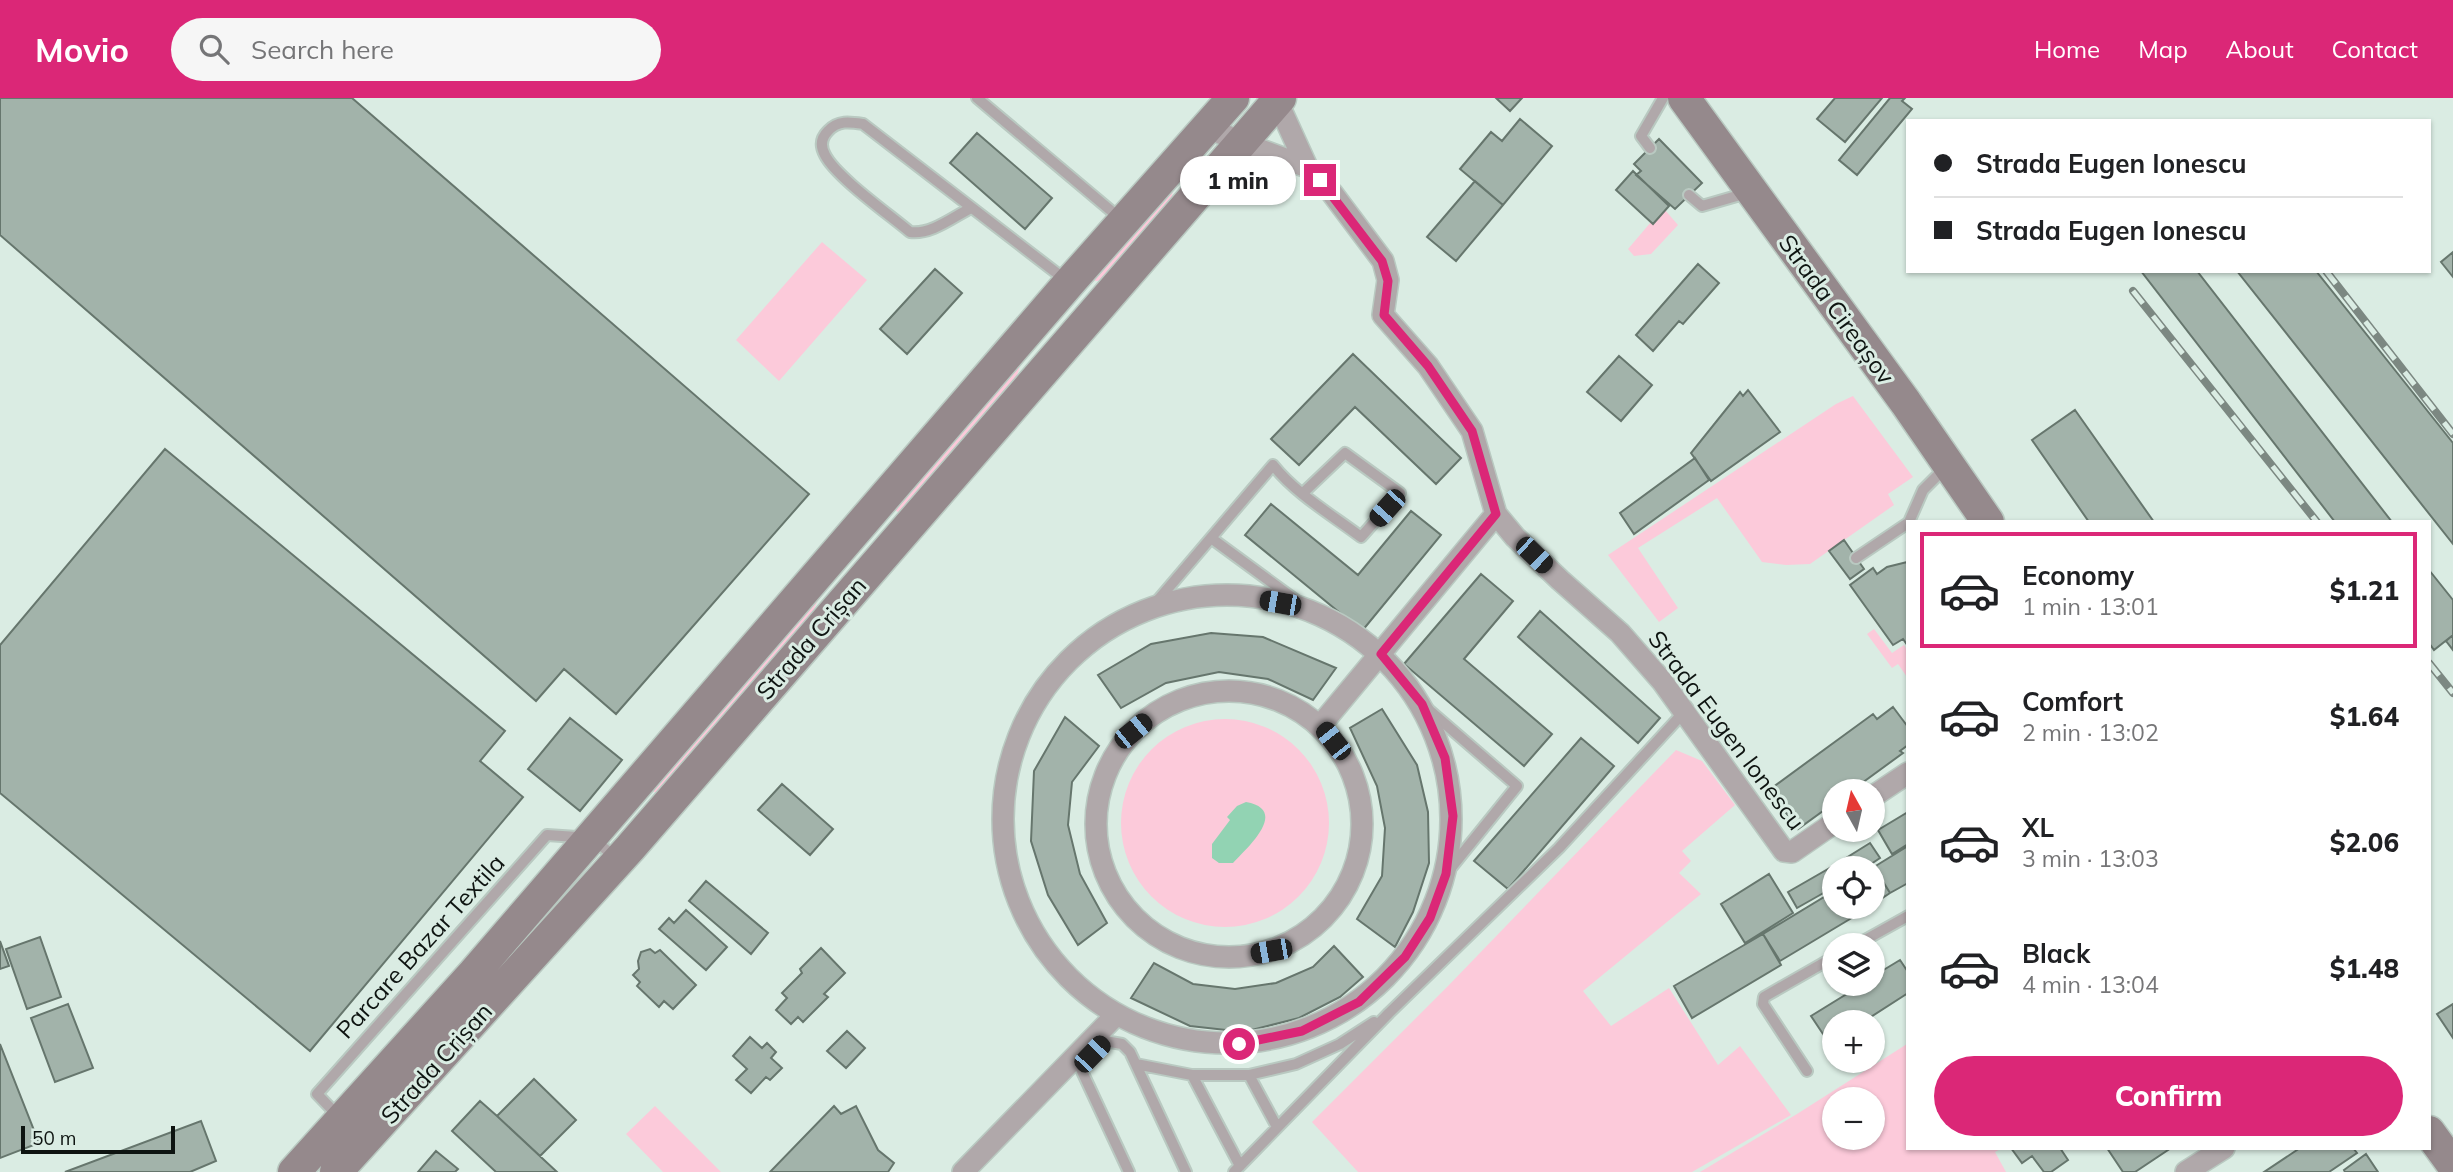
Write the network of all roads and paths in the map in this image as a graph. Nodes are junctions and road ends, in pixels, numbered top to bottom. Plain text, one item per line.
1 (977, 98) edge
2 (1233, 98) edge
3 (1663, 98) edge
4 (1684, 98) edge
5 (1278, 99) edge
6 (1208, 127) junction
7 (1239, 142) junction
8 (1650, 148) dead end
9 (1307, 167) junction
10 (1752, 192) junction
11 (1689, 195) dead end
12 (971, 208) junction
13 (1123, 221) junction
14 (1069, 283) junction
15 (1949, 464) junction
16 (1303, 493) junction
17 (1496, 514) junction
18 (1909, 520) edge
19 (1987, 520) edge
20 (1906, 523) edge
21 (1211, 538) junction
22 (1856, 558) dead end
23 (1153, 606) junction
24 (1305, 607) junction
25 (1381, 654) junction
26 (1422, 704) junction
27 (1684, 712) junction
28 (1320, 726) junction
29 (1906, 774) edge
30 (1885, 788) edge
31 (1822, 831) edge
32 (592, 838) junction
33 (619, 860) junction
34 (1446, 874) junction
35 (1906, 917) edge
36 (1878, 933) edge
37 (1822, 964) edge
38 (1389, 1013) junction
39 (1116, 1015) junction
40 (1102, 1036) junction
41 (1136, 1064) junction
42 (1807, 1071) dead end
43 (1192, 1075) junction
44 (1249, 1075) junction
45 (1278, 1127) junction
46 (354, 1131) junction
47 (2431, 1135) edge
48 (2221, 1150) edge
49 (2453, 1165) edge
50 (1237, 1169) edge
51 (293, 1172) edge
52 (336, 1172) edge
53 (963, 1172) edge
54 (1129, 1172) edge
55 (1186, 1172) edge
56 (2186, 1172) edge

1 - 13 lane
2 - 6 main road, Strada Crișan
3 - 8 lane
4 - 10 main road, Strada Cireașov
5 - 7 main road, Strada Crișan
5 - 9 street, Strada Eugen Ionescu
6 - 7 street, Strada Eugen Ionescu
6 - 13 main road, Strada Crișan
7 - 9 street, Strada Eugen Ionescu
7 - 33 main road, Strada Crișan
9 - 17 street, Strada Eugen Ionescu
10 - 11 lane
10 - 15 main road, Strada Cireașov
12 - 12 lane
12 - 14 lane
13 - 14 main road, Strada Crișan
14 - 32 main road, Strada Crișan
15 - 18 lane
15 - 19 main road, Strada Cireașov
16 - 16 lane
16 - 21 lane
17 - 25 street
17 - 27 street, Strada Eugen Ionescu
20 - 22 lane
21 - 23 lane
21 - 24 lane
23 - 24 street
23 - 39 street
24 - 25 street
25 - 26 street
25 - 28 street
26 - 34 street
26 - 34 lane
27 - 31 street, Strada Eugen Ionescu
27 - 38 lane
28 - 28 street
29 - 30 street
32 - 33 lane
32 - 46 main road, Strada Crișan
33 - 46 main road, Strada Crișan
34 - 39 street
35 - 36 lane
37 - 42 lane
38 - 44 lane
38 - 45 lane
39 - 40 street
40 - 41 lane
40 - 53 street
40 - 54 lane
41 - 43 lane
41 - 55 lane
43 - 44 lane
43 - 50 lane
44 - 45 lane
45 - 50 lane
46 - 51 main road, Strada Crișan
46 - 52 main road, Strada Crișan
47 - 49 main road
48 - 56 street

